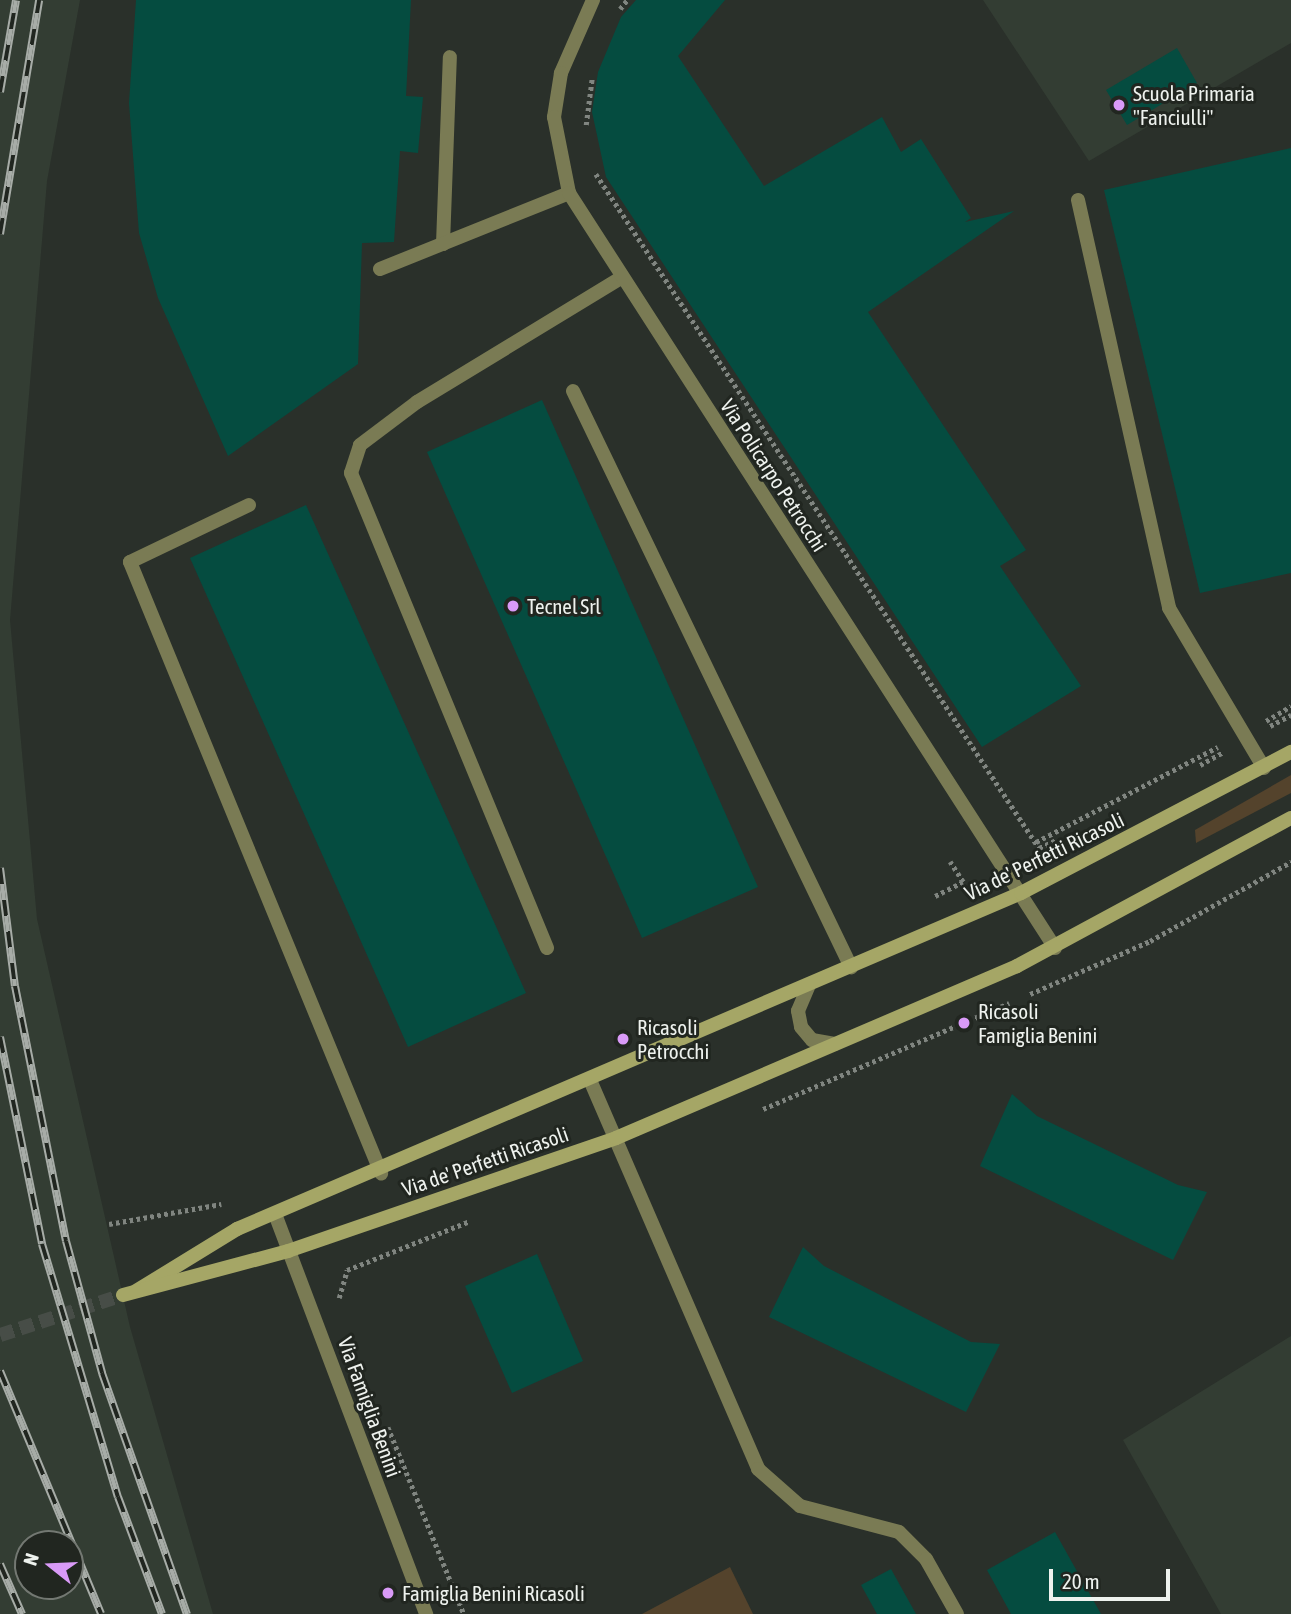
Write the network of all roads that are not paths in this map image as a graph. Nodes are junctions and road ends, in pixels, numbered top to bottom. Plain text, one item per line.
1 (593, 0) edge
2 (450, 57) dead end
3 (569, 193) junction
4 (1078, 200) dead end
5 (443, 244) junction
6 (380, 269) dead end
7 (621, 278) junction
8 (573, 391) dead end
9 (249, 505) dead end
10 (1291, 752) edge
11 (1264, 768) junction
12 (1291, 818) edge
13 (1021, 893) junction
14 (547, 948) dead end
15 (1055, 948) junction
16 (851, 967) junction
17 (809, 985) junction
18 (839, 1044) junction
19 (590, 1080) junction
20 (616, 1138) junction
21 (381, 1173) junction
22 (275, 1214) junction
23 (288, 1251) junction
24 (426, 1614) edge
25 (957, 1614) edge

1 - 3 street, Via Policarpo Petrocchi
2 - 5 street
3 - 5 street
3 - 7 street, Via Policarpo Petrocchi
4 - 11 street
5 - 6 street
7 - 13 street, Via Policarpo Petrocchi
7 - 14 street
8 - 16 street
9 - 21 street
10 - 11 main road, Via de' Perfetti Ricasoli
11 - 13 main road, Via de' Perfetti Ricasoli
12 - 15 main road, Via de' Perfetti Ricasoli
13 - 15 street, Via Policarpo Petrocchi
13 - 16 main road, Via de' Perfetti Ricasoli
15 - 18 main road, Via de' Perfetti Ricasoli
16 - 17 main road, Via de' Perfetti Ricasoli
17 - 18 street
17 - 19 main road, Via de' Perfetti Ricasoli
18 - 20 main road, Via de' Perfetti Ricasoli
19 - 20 street
19 - 21 main road, Via de' Perfetti Ricasoli
20 - 23 main road, Via de' Perfetti Ricasoli
20 - 25 street
21 - 22 main road, Via de' Perfetti Ricasoli
22 - 23 street, Via Famiglia Benini
22 - 23 main road, Via de' Perfetti Ricasoli
23 - 24 street, Via Famiglia Benini

